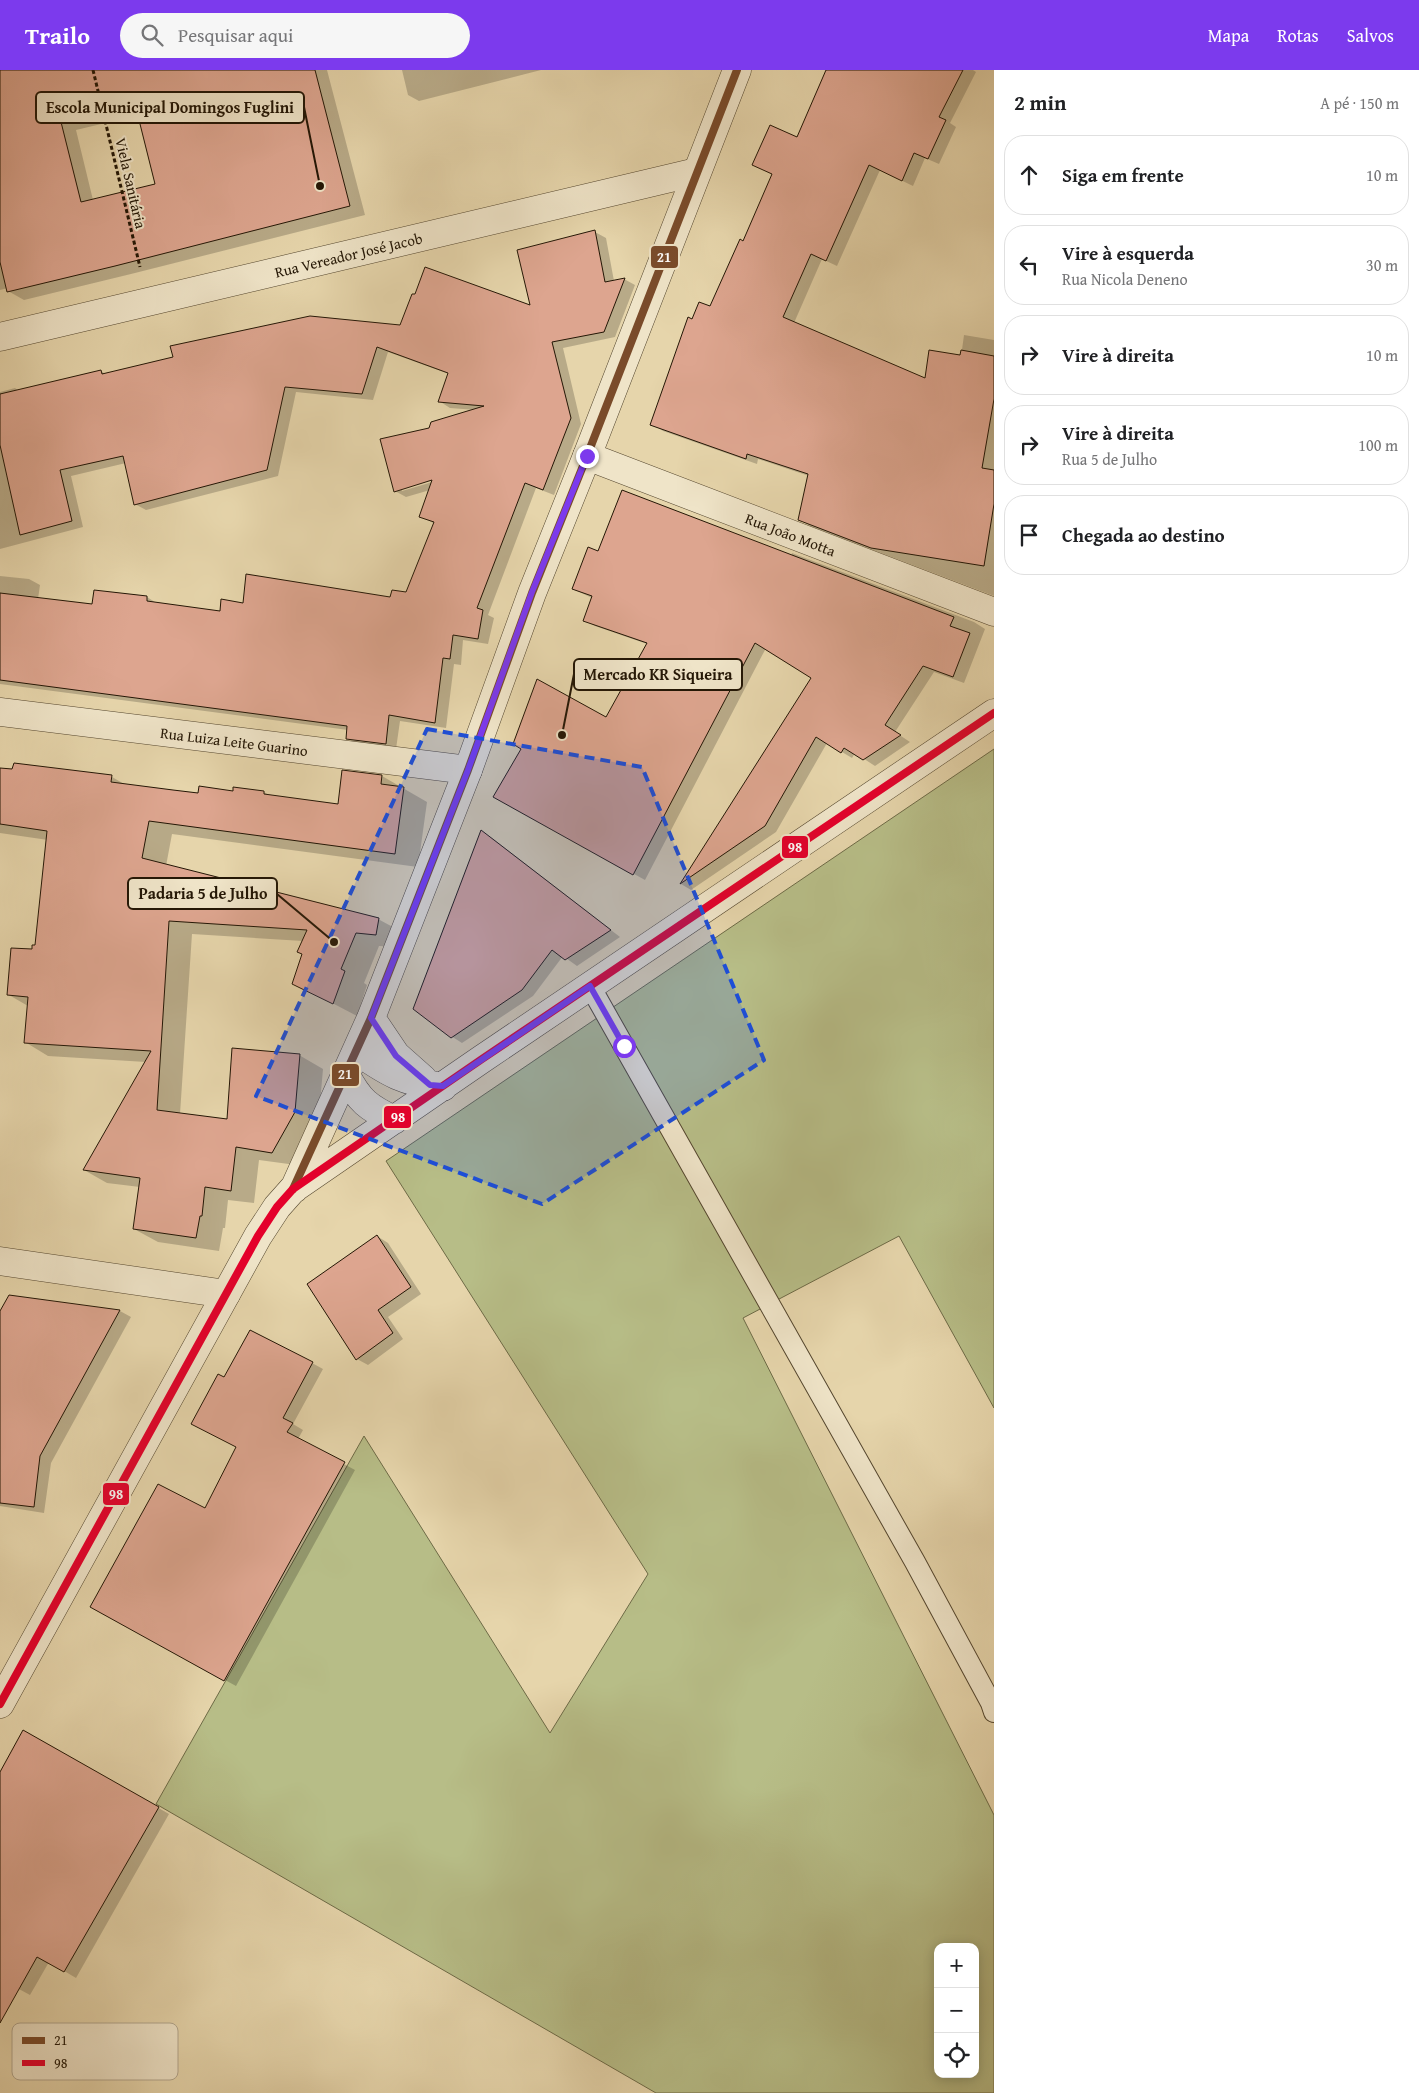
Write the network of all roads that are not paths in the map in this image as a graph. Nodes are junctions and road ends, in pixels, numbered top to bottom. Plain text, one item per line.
1 (737, 70) edge
2 (696, 172) junction
3 (0, 337) edge
4 (587, 456) junction
5 (994, 612) edge
6 (0, 712) edge
7 (994, 713) edge
8 (468, 770) junction
9 (590, 986) junction
10 (371, 1018) junction
11 (352, 1063) junction
12 (437, 1086) junction
13 (394, 1120) junction
14 (293, 1189) junction
15 (0, 1262) edge
16 (226, 1294) junction
17 (0, 1704) edge
18 (994, 1712) edge

1 - 2 street
2 - 3 street, Rua Vereador José Jacob
2 - 4 street
4 - 5 street, Rua João Motta
4 - 8 street
6 - 8 street, Rua Luiza Leite Guarino
7 - 9 street
8 - 10 street
9 - 12 street
9 - 18 lane
10 - 11 street
10 - 12 street
11 - 12 street
11 - 13 street
11 - 14 street
12 - 13 street
13 - 14 street
14 - 16 street
15 - 16 street
16 - 17 street

